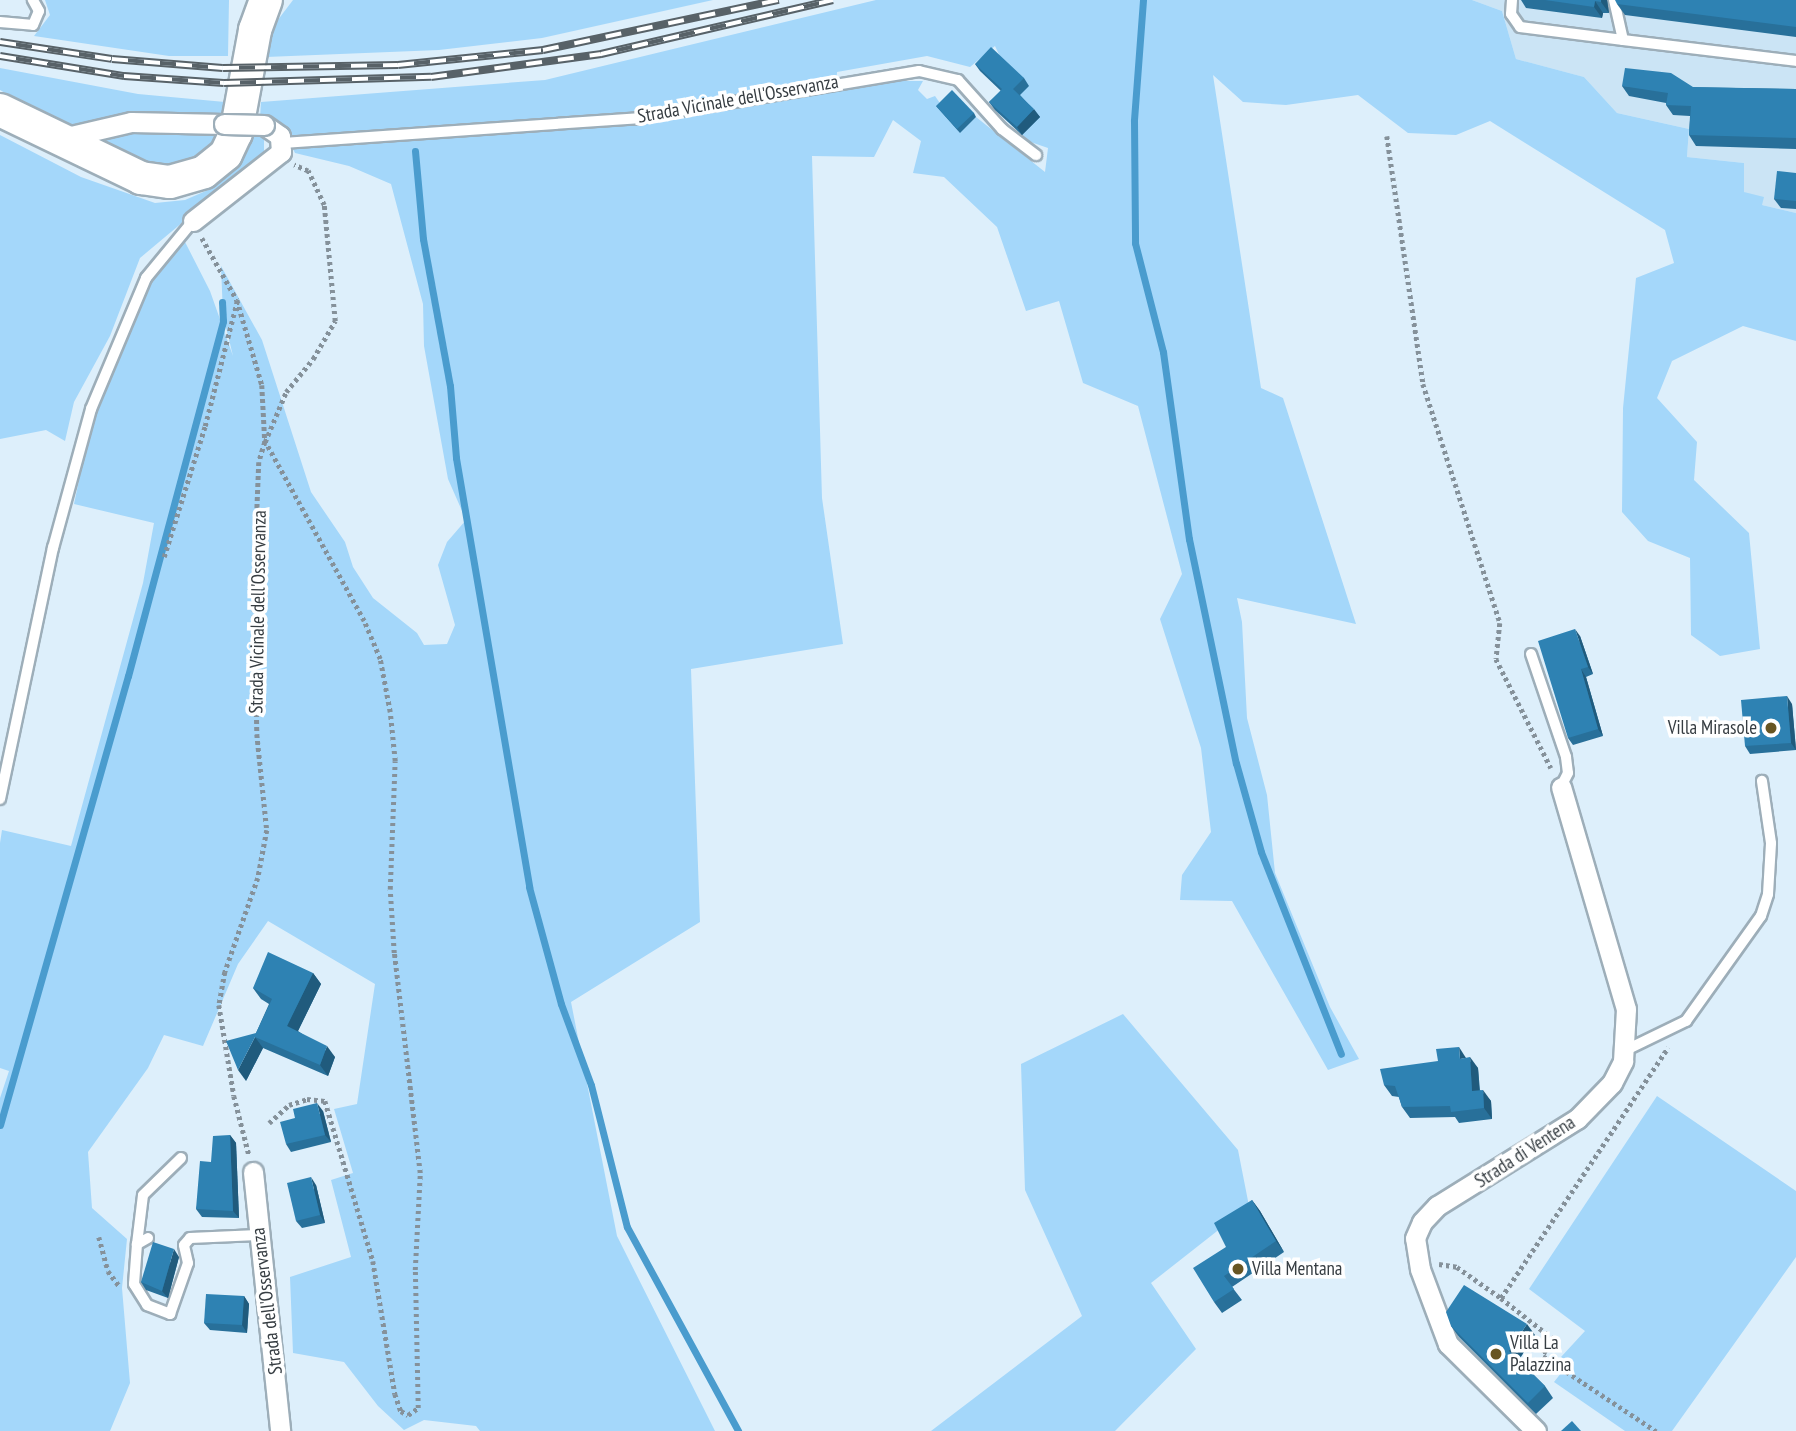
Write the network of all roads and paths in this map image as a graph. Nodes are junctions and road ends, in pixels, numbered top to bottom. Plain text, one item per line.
1 (33, 0) edge
2 (266, 0) edge
3 (1512, 0) edge
4 (1614, 0) edge
5 (253, 15) edge
6 (0, 22) edge
7 (1623, 40) junction
8 (1796, 61) edge
9 (0, 110) edge
10 (1387, 136) dead end
11 (58, 139) junction
12 (280, 150) junction
13 (1036, 155) dead end
14 (193, 221) junction
15 (237, 300) junction
16 (265, 442) junction
17 (164, 557) dead end
18 (1531, 654) dead end
19 (1762, 781) dead end
20 (1561, 787) junction
21 (0, 799) edge
22 (1686, 1021) junction
23 (1626, 1050) junction
24 (269, 1123) dead end
25 (181, 1158) dead end
26 (253, 1172) joint
27 (258, 1235) junction
28 (99, 1237) dead end
29 (148, 1238) dead end
30 (137, 1244) junction
31 (1420, 1269) junction
32 (137, 1292) junction
33 (1501, 1298) junction
34 (280, 1431) edge
35 (1536, 1431) edge
36 (1656, 1431) edge

1 - 6 lane
2 - 5 main road
3 - 7 lane
4 - 7 lane
5 - 11 main road
7 - 8 lane
9 - 11 main road
10 - 20 path
11 - 12 street, bridge
12 - 13 lane, Strada Vicinale dell'Osservanza
12 - 14 street
12 - 16 path
14 - 15 path, Strada Vicinale dell'Osservanza
14 - 21 lane
15 - 16 path, Strada Vicinale dell'Osservanza
15 - 17 path
16 - 24 path
16 - 26 path, Strada Vicinale dell'Osservanza
18 - 20 lane
19 - 22 lane
20 - 23 street, Strada di Ventena
22 - 23 lane
22 - 33 path
23 - 31 street, Strada di Ventena
25 - 30 lane
26 - 27 street, Strada dell'Osservanza
27 - 32 lane
27 - 34 street, Strada dell'Osservanza
28 - 32 path
29 - 30 lane
30 - 32 lane
31 - 33 path
31 - 35 street, Strada di Ventena
33 - 36 path

